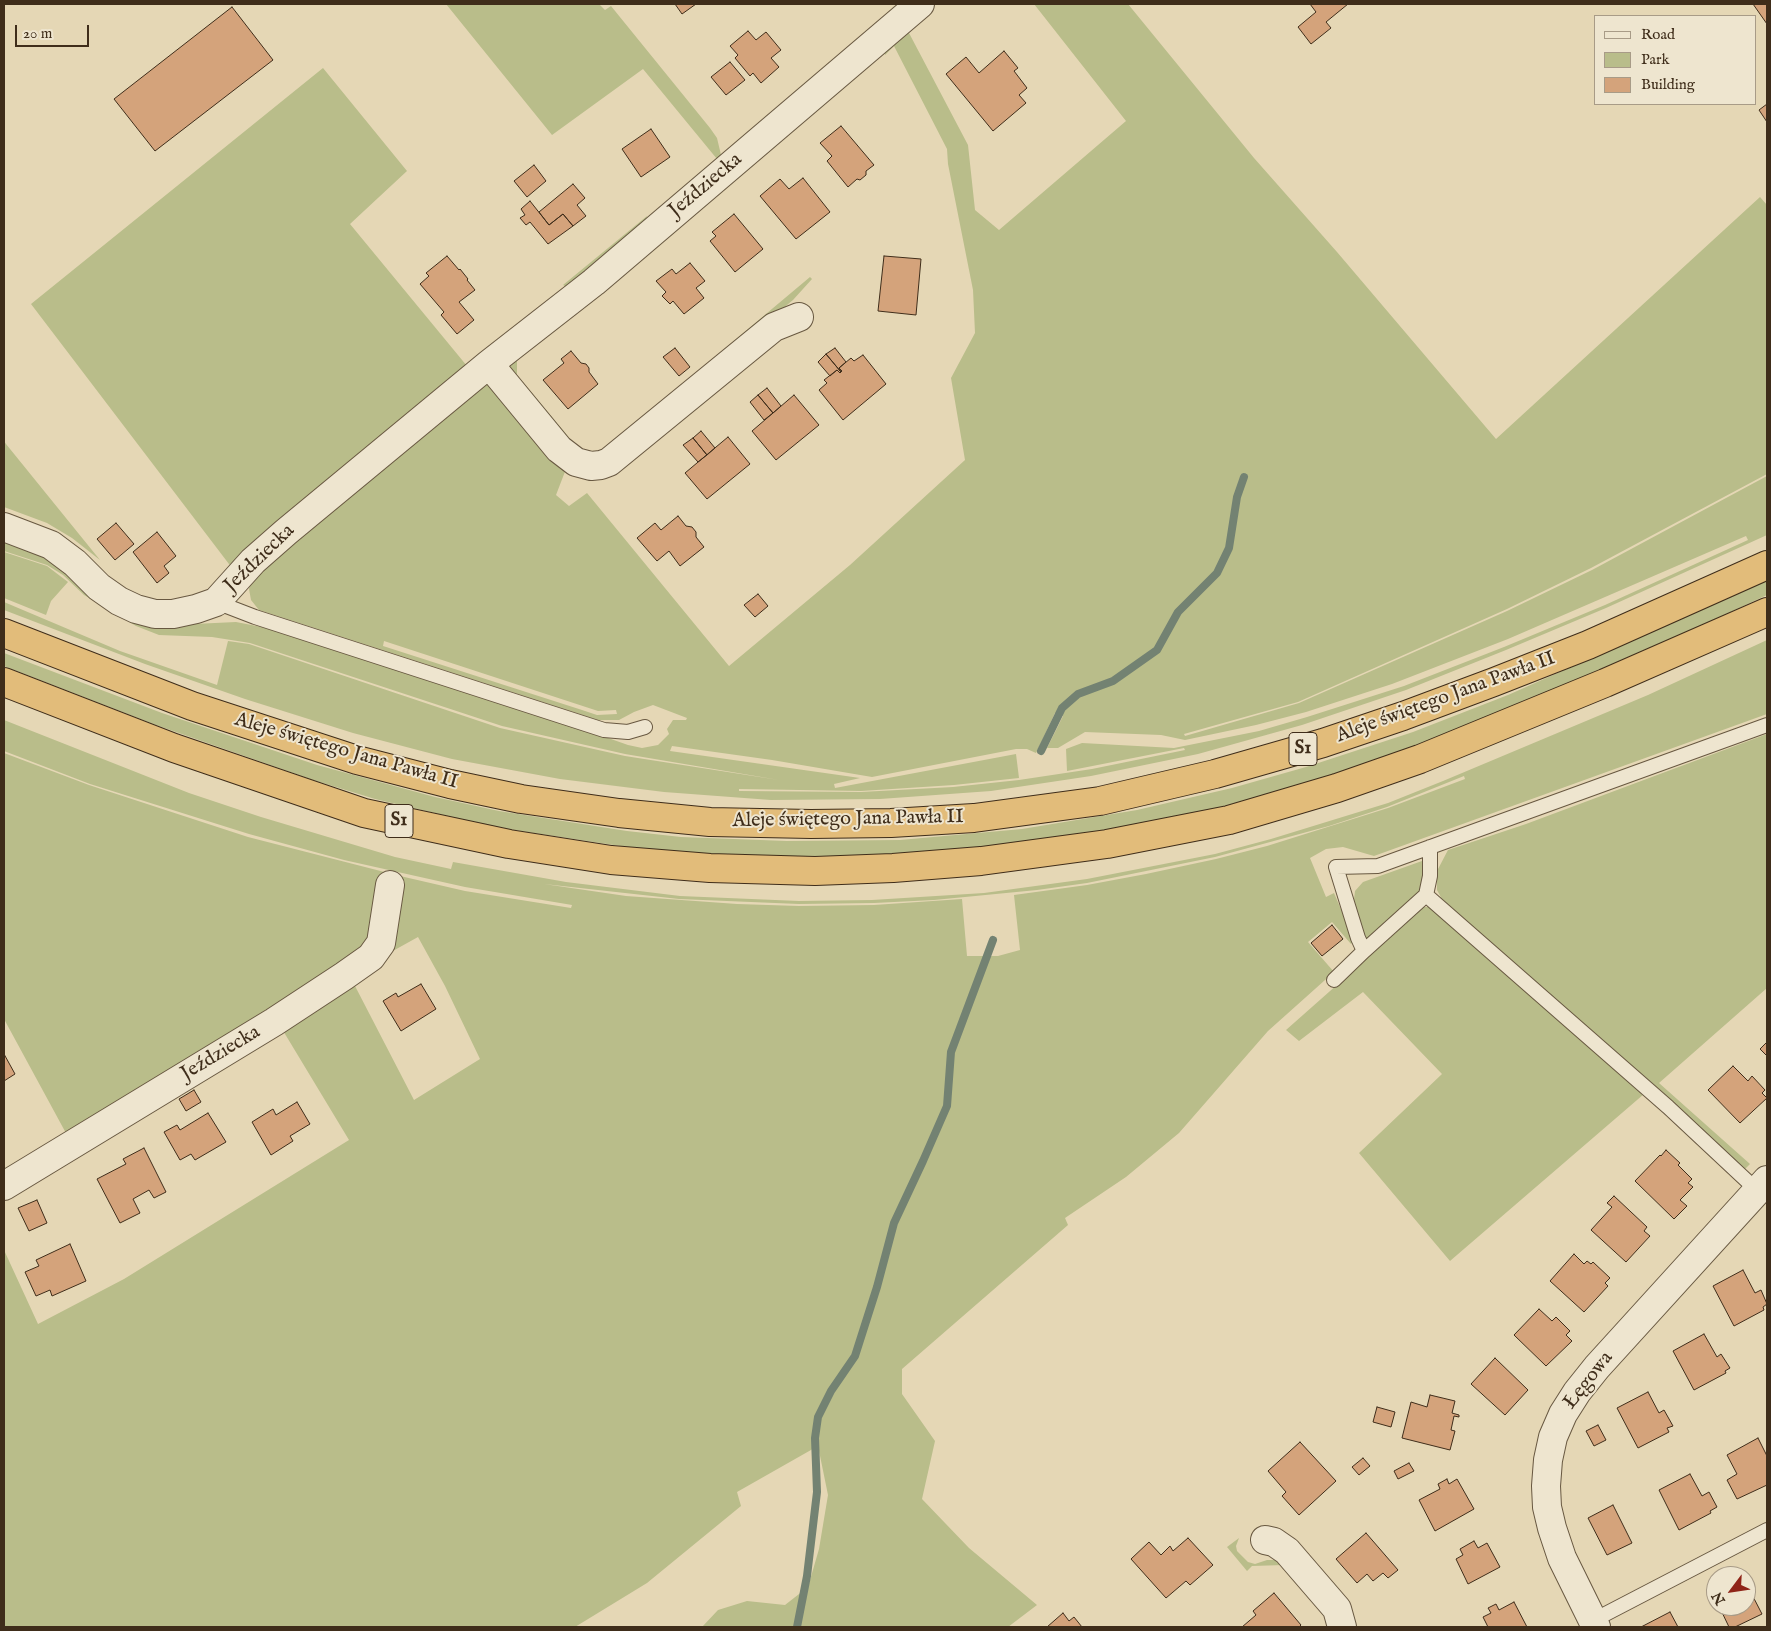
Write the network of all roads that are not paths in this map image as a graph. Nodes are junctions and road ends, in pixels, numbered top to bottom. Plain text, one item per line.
1 (920, 4) edge
2 (799, 317) dead end
3 (489, 364) junction
4 (4, 527) edge
5 (1767, 565) edge
6 (216, 602) junction
7 (1767, 612) edge
8 (4, 633) edge
9 (4, 682) edge
10 (1767, 725) edge
11 (645, 727) dead end
12 (1430, 847) junction
13 (390, 886) dead end
14 (1426, 895) junction
15 (1364, 951) junction
16 (1334, 980) dead end
17 (4, 1186) edge
18 (1764, 1190) edge
19 (1767, 1530) edge
20 (1264, 1540) dead end
21 (1594, 1624) edge
22 (1342, 1627) edge

1 - 3 street, Jeździecka
2 - 3 street
3 - 6 street, Jeździecka
4 - 6 street, Jeździecka
5 - 8 highway, Aleje świętego Jana Pawła II / S1
6 - 11 lane
7 - 9 highway, S1
10 - 12 lane
12 - 14 lane
12 - 15 lane
13 - 17 street, Jeździecka
14 - 15 lane
14 - 18 lane
15 - 16 lane
18 - 21 street, Łęgowa
19 - 21 lane
20 - 22 street

